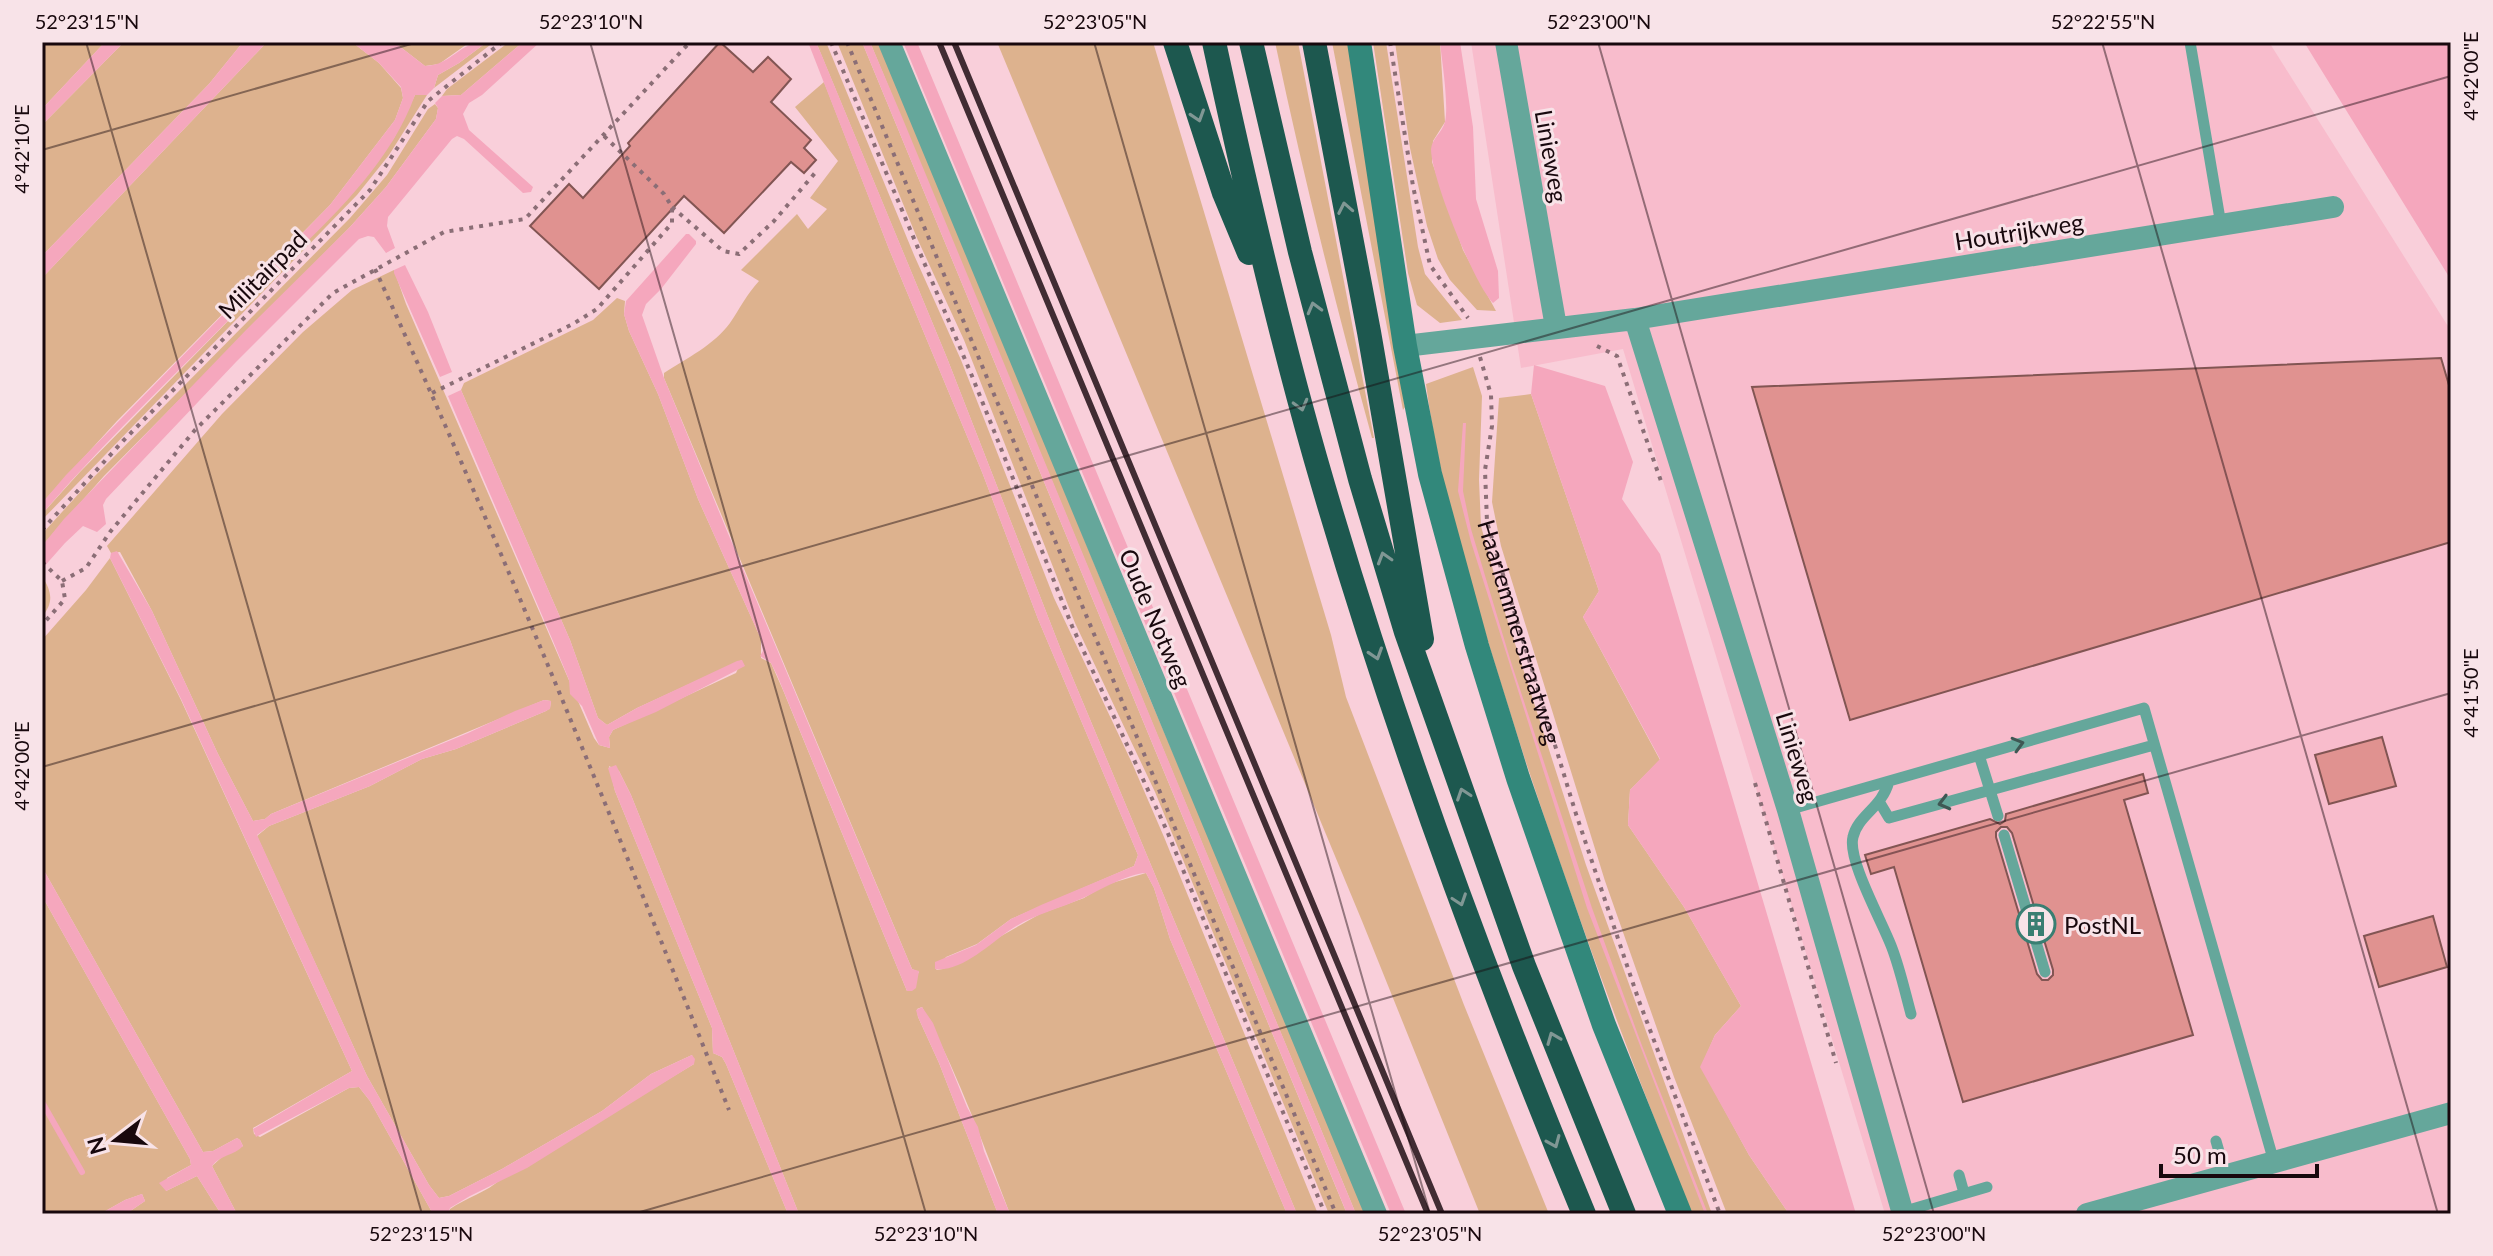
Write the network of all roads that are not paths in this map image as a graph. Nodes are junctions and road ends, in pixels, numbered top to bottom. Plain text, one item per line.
1 (889, 42) edge
2 (1175, 42) edge
3 (1214, 42) edge
4 (1251, 42) edge
5 (1314, 42) edge
6 (1359, 42) edge
7 (1506, 42) edge
8 (2190, 42) edge
9 (2333, 207) dead end
10 (2221, 225) junction
11 (1635, 319) junction
12 (1556, 327) junction
13 (1281, 329) junction
14 (1405, 346) junction
15 (1434, 712) junction
16 (2154, 745) junction
17 (1979, 755) junction
18 (1889, 781) junction
19 (1990, 790) junction
20 (1880, 803) junction
21 (1788, 810) junction
22 (1998, 816) dead end
23 (2004, 835) dead end
24 (2045, 972) dead end
25 (1911, 1014) dead end
26 (2451, 1113) edge
27 (2216, 1141) dead end
28 (2274, 1162) junction
29 (1959, 1175) dead end
30 (2226, 1176) junction
31 (1987, 1187) dead end
32 (1964, 1193) junction
33 (1902, 1213) edge
34 (1376, 1214) edge
35 (1584, 1214) edge
36 (1624, 1214) edge
37 (1680, 1214) edge
38 (2087, 1214) edge

1 - 34 street, Oude Notweg
2 -> 13 highway
3 - 13 highway
15 -> 4 highway
15 -> 5 highway
6 - 14 main road, Haarlemmerstraatweg
7 - 12 street, Linieweg
8 - 10 lane
9 - 10 street, Houtrijkweg
10 - 11 street, Houtrijkweg
11 - 12 street
11 - 21 street, Linieweg
12 - 14 street
13 -> 35 highway
14 - 37 main road, Haarlemmerstraatweg
36 -> 15 highway
17 -> 16 lane
16 - 19 lane
16 - 28 lane
17 - 18 lane
17 - 19 lane
18 - 20 lane
18 - 21 lane
19 -> 20 lane
19 - 22 lane
20 - 25 lane
21 - 33 street, Linieweg
23 - 24 lane
26 - 28 street
27 - 30 lane
28 - 30 street
29 - 32 lane
30 - 38 street
31 - 32 lane
32 - 33 lane

